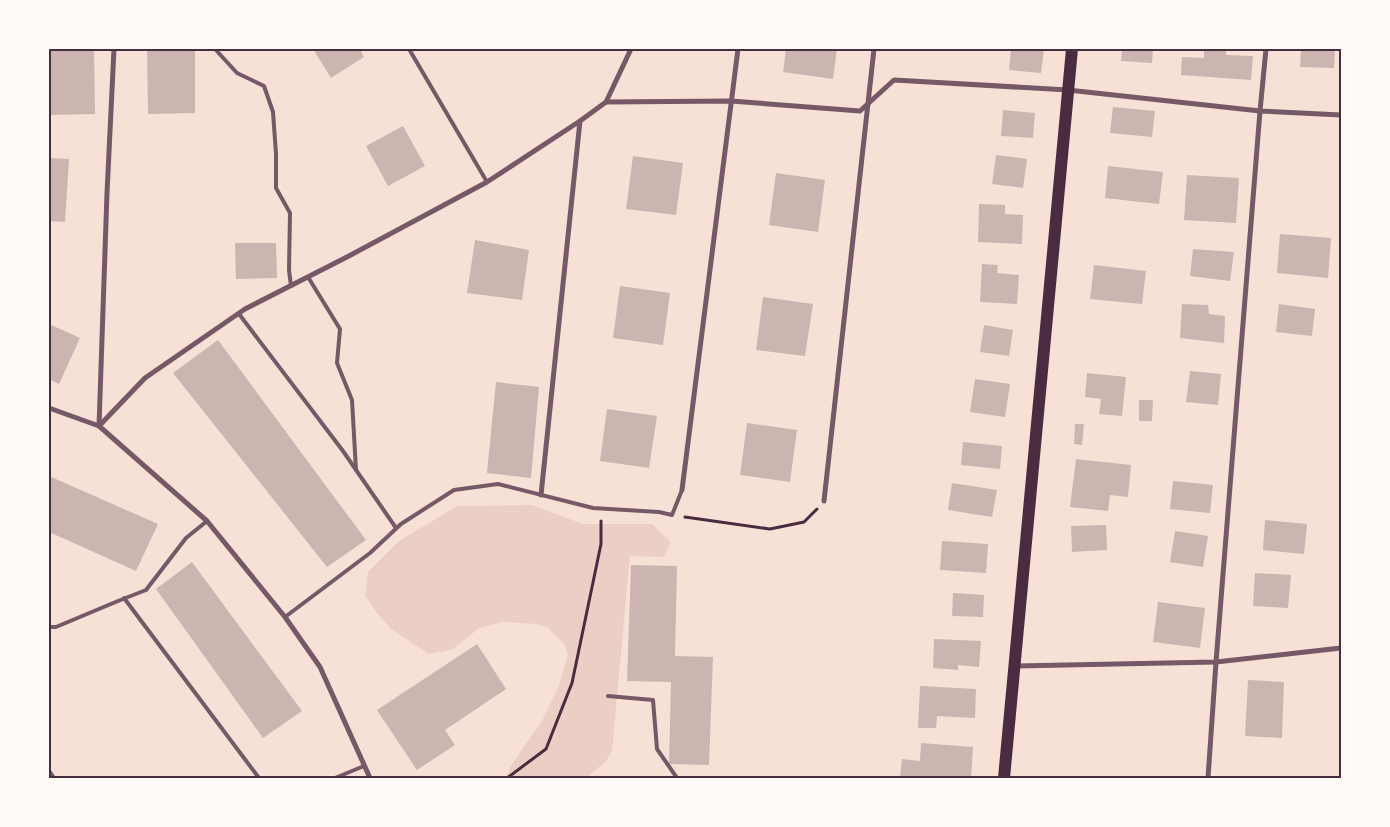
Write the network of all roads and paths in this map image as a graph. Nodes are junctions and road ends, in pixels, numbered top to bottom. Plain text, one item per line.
1 (114, 49) edge
2 (215, 49) edge
3 (409, 49) edge
4 (631, 49) edge
5 (738, 49) edge
6 (874, 49) edge
7 (1072, 49) edge
8 (1266, 49) edge
9 (1068, 90) junction
10 (731, 101) junction
11 (606, 102) junction
12 (868, 104) junction
13 (1260, 111) junction
14 (1341, 115) edge
15 (580, 121) junction
16 (487, 182) junction
17 (308, 277) junction
18 (291, 286) junction
19 (239, 314) junction
20 (49, 408) edge
21 (99, 426) junction
22 (356, 470) junction
23 (682, 490) joint
24 (542, 495) junction
25 (824, 501) joint
26 (601, 509) junction
27 (672, 515) junction
28 (207, 521) junction
29 (396, 528) junction
30 (124, 598) junction
31 (286, 617) junction
32 (49, 627) edge
33 (1341, 648) edge
34 (1216, 662) junction
35 (1015, 666) junction
36 (608, 696) dead end
37 (364, 766) junction
38 (49, 771) edge
39 (54, 778) edge
40 (259, 778) edge
41 (335, 778) edge
42 (370, 778) edge
43 (507, 778) edge
44 (677, 778) edge
45 (1004, 778) edge
46 (1208, 778) edge

1 - 21 street
2 - 18 lane
3 - 16 lane
4 - 11 street
5 - 10 street
6 - 12 street
7 - 9 main road
8 - 13 street
9 - 12 street
9 - 13 street
9 - 35 main road
10 - 11 street
10 - 12 street
10 - 23 street
11 - 15 street
12 - 25 street
13 - 14 street
13 - 34 street
15 - 16 street
15 - 24 street
16 - 17 street
17 - 18 street
17 - 22 lane
18 - 19 street
19 - 21 street
19 - 22 lane
20 - 21 street
21 - 28 street
22 - 29 lane
23 - 27 lane
24 - 26 lane
24 - 29 lane
25 - 27 path
26 - 27 lane
26 - 43 path
28 - 30 lane
28 - 31 street
29 - 31 lane
30 - 32 lane
30 - 40 lane
31 - 37 street
33 - 34 street
34 - 35 street
34 - 46 street
35 - 45 main road
36 - 44 lane
37 - 41 lane
37 - 42 street
38 - 39 lane

